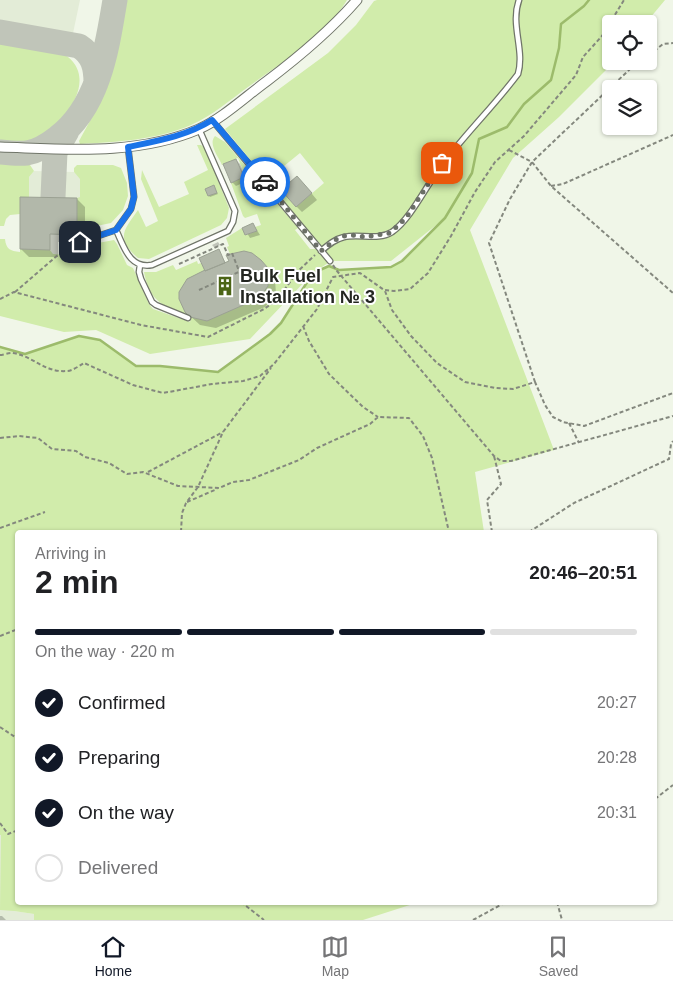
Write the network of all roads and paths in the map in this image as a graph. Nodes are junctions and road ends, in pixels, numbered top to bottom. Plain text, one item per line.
1 (357, 0) edge
2 (519, 0) edge
3 (624, 0) edge
4 (673, 43) edge
5 (657, 49) edge
6 (629, 70) edge
7 (212, 120) junction
8 (199, 128) junction
9 (673, 135) edge
10 (0, 146) edge
11 (128, 147) junction
12 (509, 150) junction
13 (532, 162) junction
14 (551, 186) junction
15 (116, 230) junction
16 (80, 242) dead end
17 (321, 251) junction
18 (59, 254) dead end
19 (330, 261) dead end
20 (179, 264) dead end
21 (140, 265) junction
22 (335, 266) dead end
23 (342, 276) junction
24 (199, 290) dead end
25 (384, 290) junction
26 (14, 292) dead end
27 (673, 294) edge
28 (188, 318) dead end
29 (303, 326) junction
30 (0, 355) edge
31 (274, 364) junction
32 (535, 382) junction
33 (673, 393) edge
34 (673, 416) edge
35 (378, 417) junction
36 (569, 423) junction
37 (222, 432) junction
38 (0, 438) edge
39 (673, 440) edge
40 (579, 443) junction
41 (494, 456) junction
42 (147, 473) junction
43 (198, 487) junction
44 (219, 488) junction
45 (186, 503) junction
46 (45, 512) dead end
47 (0, 528) edge
48 (181, 530) edge
49 (449, 530) edge
50 (492, 530) edge
51 (532, 530) edge
52 (15, 630) edge
53 (0, 636) edge
54 (0, 727) edge
55 (15, 738) edge
56 (673, 785) edge
57 (657, 797) edge
58 (0, 823) edge
59 (15, 831) edge
60 (245, 905) edge
61 (500, 905) edge
62 (558, 905) edge
63 (264, 920) edge
64 (473, 920) edge
65 (562, 920) edge

1 - 7 street
2 - 17 lane
3 - 12 path
4 - 5 path
6 - 13 path
7 - 8 street
7 - 17 lane
8 - 11 street
8 - 21 lane
9 - 14 path
10 - 11 street
11 - 15 lane
12 - 13 path
12 - 25 path
13 - 14 path
13 - 32 path
14 - 27 path
15 - 16 lane
15 - 21 lane
17 - 19 lane
18 - 26 path
20 - 24 path
21 - 28 lane
22 - 23 path
23 - 25 path
23 - 29 path
23 - 41 path
25 - 32 path
29 - 31 path
29 - 35 path
30 - 31 path
31 - 37 path
32 - 36 path
33 - 36 path
34 - 40 path
35 - 44 path
35 - 49 path
36 - 40 path
37 - 42 path
37 - 43 path
38 - 42 path
39 - 51 path
40 - 41 path
41 - 50 path
42 - 43 path
43 - 44 path
43 - 45 path
44 - 45 path
45 - 48 path
46 - 47 path
52 - 53 path
54 - 55 path
56 - 57 path
58 - 59 path
60 - 63 path
61 - 64 path
62 - 65 path

